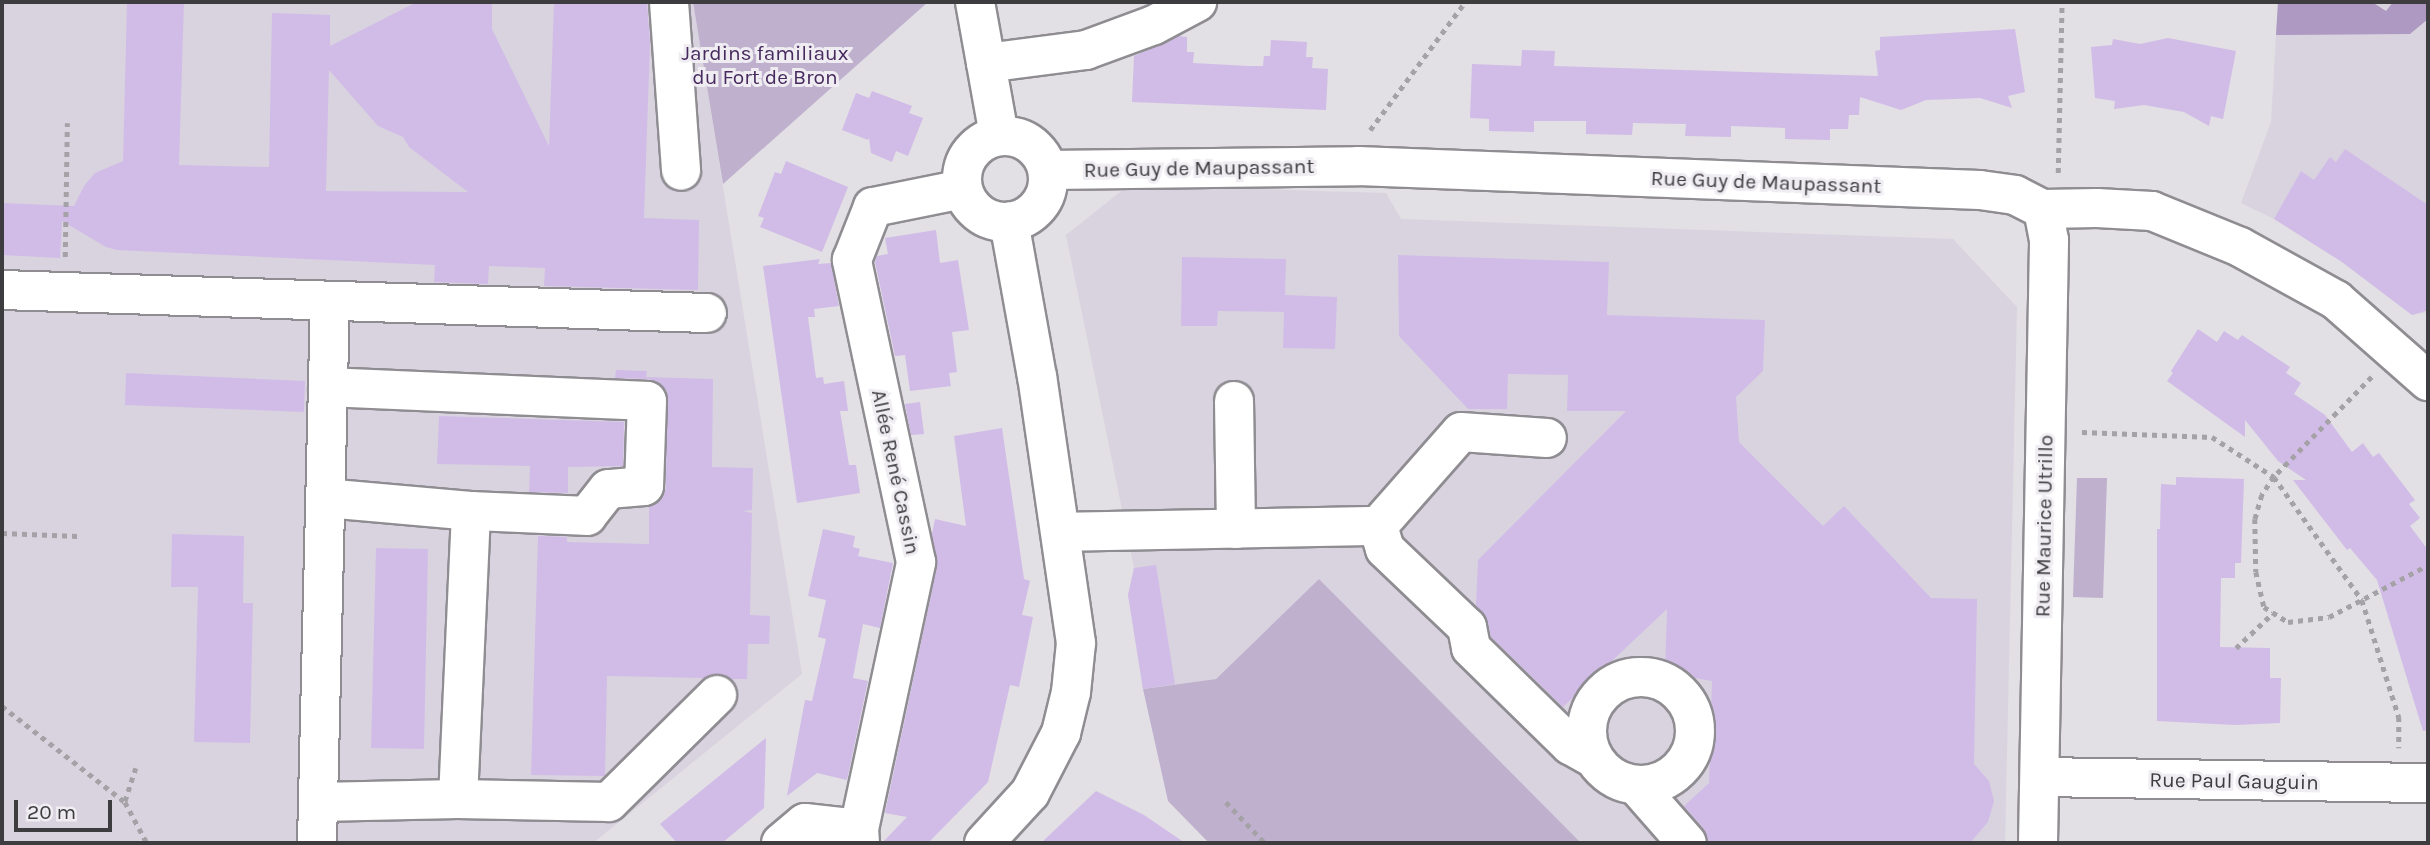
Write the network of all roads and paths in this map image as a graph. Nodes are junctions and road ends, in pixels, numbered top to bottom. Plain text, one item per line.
1 (668, 2) edge
2 (975, 2) edge
3 (1197, 2) edge
4 (1465, 2) edge
5 (2062, 2) edge
6 (986, 63) junction
7 (67, 123) dead end
8 (999, 135) junction
9 (1358, 166) junction
10 (1048, 170) junction
11 (681, 171) dead end
12 (2058, 173) dead end
13 (962, 189) junction
14 (2043, 209) junction
15 (1009, 222) junction
16 (2, 290) edge
17 (71, 292) junction
18 (330, 300) junction
19 (706, 313) dead end
20 (2395, 352) junction
21 (2428, 381) edge
22 (328, 387) junction
23 (1234, 401) dead end
24 (2046, 431) junction
25 (1548, 438) dead end
26 (2274, 477) junction
27 (326, 498) junction
28 (471, 511) junction
29 (1378, 526) junction
30 (1236, 529) junction
31 (1061, 532) junction
32 (2, 533) edge
33 (78, 536) dead end
34 (2428, 565) edge
35 (2362, 600) junction
36 (2273, 613) junction
37 (2236, 648) dead end
38 (718, 695) dead end
39 (2, 706) edge
40 (1593, 758) junction
41 (136, 768) dead end
42 (2040, 778) junction
43 (2413, 783) edge
44 (1636, 785) junction
45 (458, 799) junction
46 (125, 802) junction
47 (318, 802) junction
48 (1226, 802) dead end
49 (859, 836) edge
50 (147, 843) edge
51 (317, 843) edge
52 (781, 843) edge
53 (984, 843) edge
54 (1265, 843) edge
55 (1687, 843) edge
56 (2038, 843) edge

1 - 11 street
2 - 6 street
3 - 6 street
4 - 9 path
5 - 12 path
6 - 8 street
7 - 17 path
8 - 10 street
8 - 13 street
9 - 10 street, Rue Guy de Maupassant
9 - 14 street, Rue Guy de Maupassant
10 - 15 street
13 - 15 street
13 - 49 street, Allée René Cassin
14 - 20 street, Rue Guy de Maupassant
14 - 24 street, Rue Maurice Utrillo
15 - 31 street
16 - 17 street
17 - 18 street
18 - 19 street
18 - 22 street
20 - 21 street, Rue Guy de Maupassant
20 - 26 path
22 - 27 street
22 - 28 street
23 - 30 street
24 - 26 path
24 - 42 street, Rue Maurice Utrillo
25 - 29 street
26 - 35 path
26 - 36 path
27 - 28 street
27 - 47 street
28 - 45 street
29 - 30 street
29 - 40 street
30 - 31 street
31 - 53 street
32 - 33 path
34 - 35 path
35 - 36 path
35 - 43 path
36 - 37 path
38 - 45 street
39 - 46 path
40 - 44 street
40 - 44 street
41 - 46 path
42 - 43 street, Rue Paul Gauguin
42 - 56 street, Rue Maurice Utrillo
44 - 55 street
45 - 47 street
46 - 50 path
47 - 51 street
48 - 54 path
49 - 52 street, Allée René Cassin

